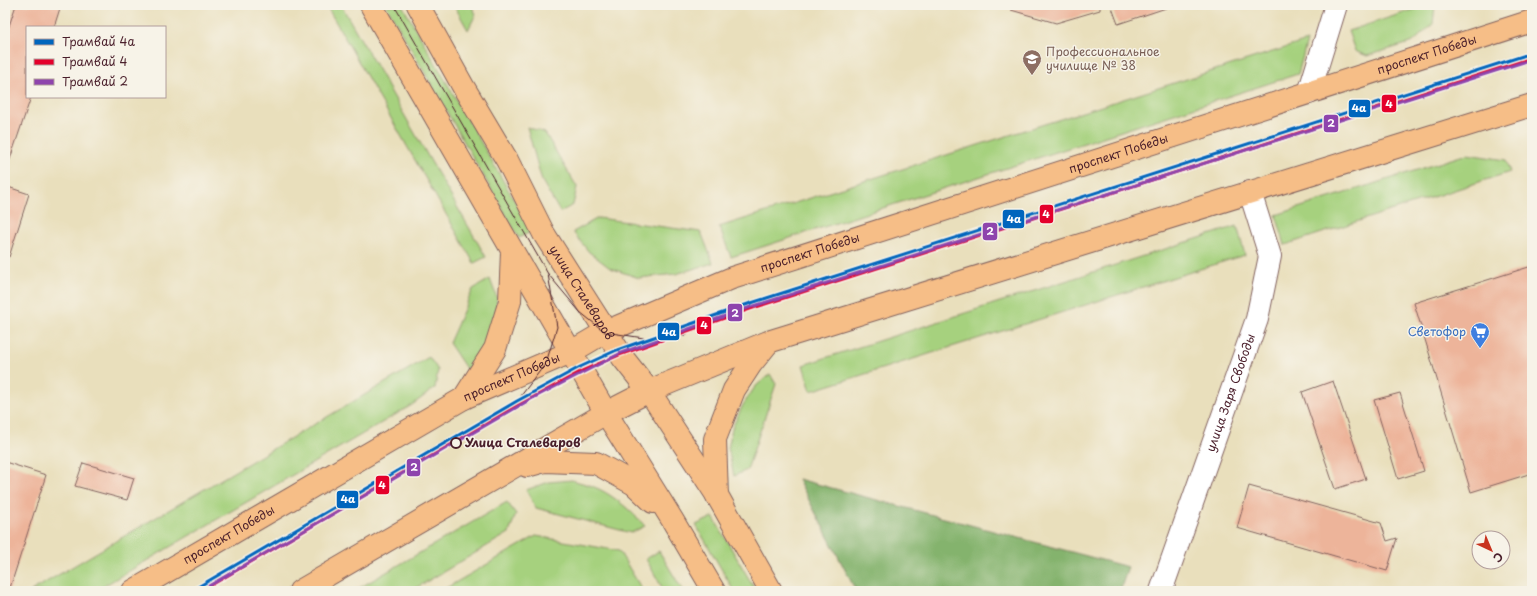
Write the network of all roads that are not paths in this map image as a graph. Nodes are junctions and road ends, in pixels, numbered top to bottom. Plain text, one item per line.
1 (371, 5) edge
2 (418, 5) edge
3 (1336, 5) edge
4 (1532, 21) edge
5 (1309, 93) junction
6 (1532, 105) edge
7 (1250, 192) junction
8 (512, 251) junction
9 (605, 332) junction
10 (768, 342) junction
11 (571, 352) junction
12 (649, 391) junction
13 (464, 398) junction
14 (606, 413) junction
15 (506, 472) junction
16 (718, 497) junction
17 (673, 521) junction
18 (133, 591) edge
19 (300, 591) edge
20 (714, 591) edge
21 (771, 591) edge
22 (1161, 591) edge

1 - 8 main road
2 - 9 main road, улица Сталеваров
3 - 5 street
4 - 5 main road, проспект Победы
5 - 9 main road, проспект Победы
6 - 7 main road
7 - 10 main road
7 - 22 street, улица Заря Свободы
8 - 11 main road
8 - 13 main road
9 - 11 main road, проспект Победы
9 - 12 main road, улица Сталеваров
10 - 12 main road
10 - 16 main road
11 - 13 main road, проспект Победы
11 - 14 main road
12 - 14 main road
12 - 16 main road, улица Сталеваров
13 - 18 main road, проспект Победы
14 - 15 main road
14 - 17 main road
15 - 17 main road
15 - 19 main road
16 - 21 main road, улица Сталеваров
17 - 20 main road

